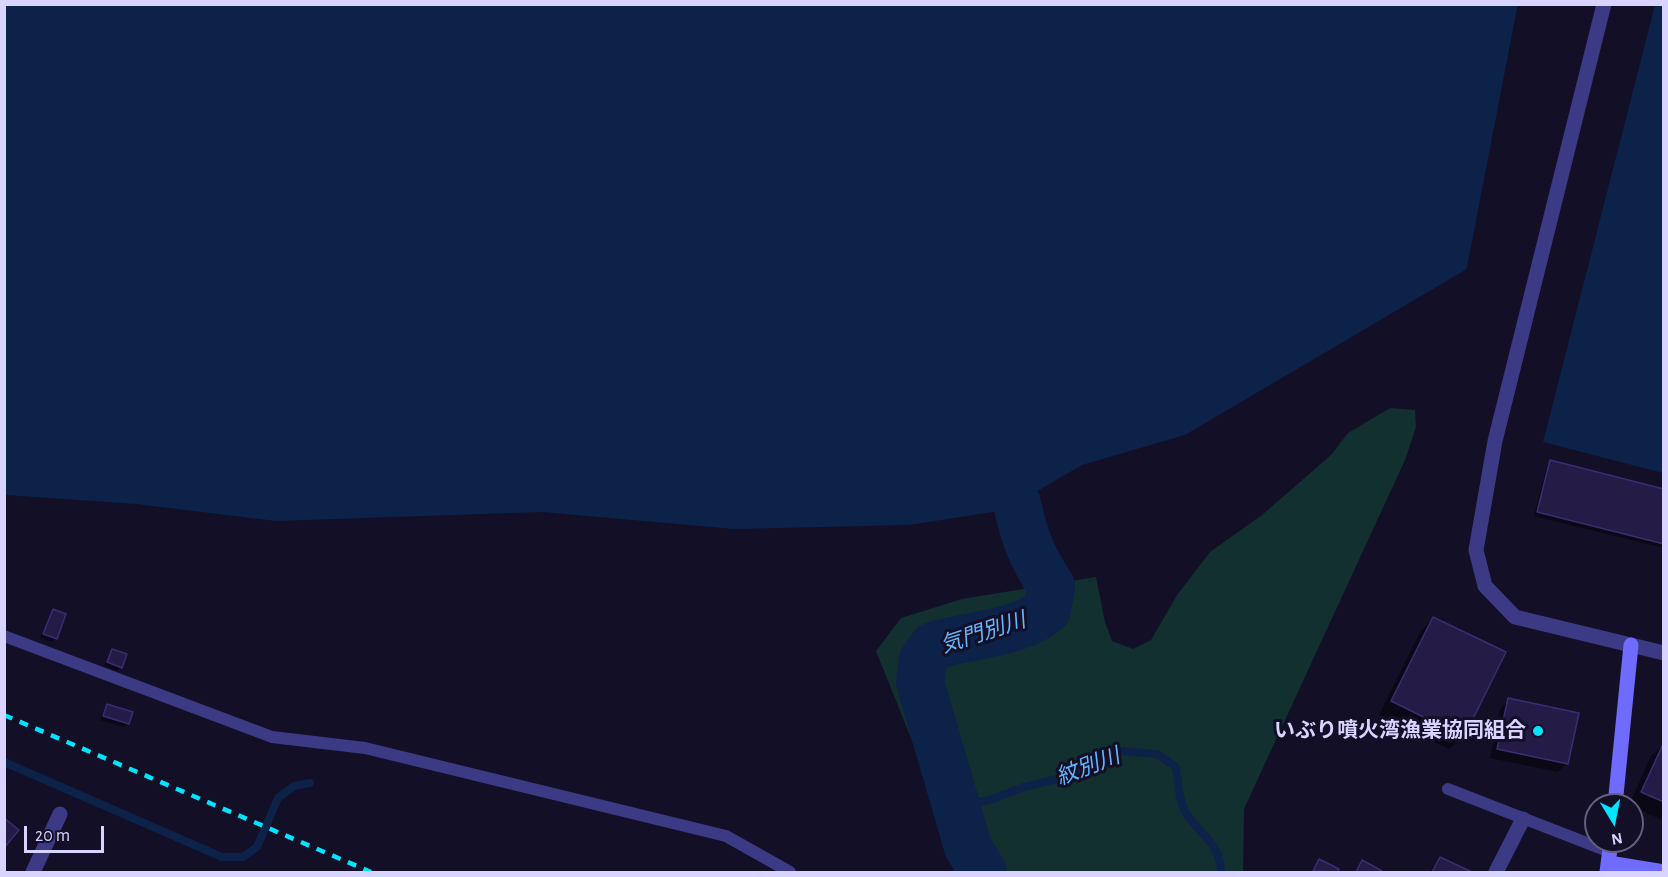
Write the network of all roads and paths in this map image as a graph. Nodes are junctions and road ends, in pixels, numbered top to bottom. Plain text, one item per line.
1 (1604, 4) edge
2 (4, 636) edge
3 (1631, 645) junction
4 (1664, 653) edge
5 (1448, 789) dead end
6 (1615, 793) edge
7 (60, 814) dead end
8 (1523, 819) junction
9 (1609, 857) edge
10 (1664, 872) edge
11 (33, 873) edge
12 (790, 873) edge
13 (1496, 873) edge

1 - 3 street
2 - 12 lane
3 - 4 street
3 - 6 street
5 - 8 lane
7 - 11 street
8 - 9 lane
8 - 13 street
9 - 10 street

